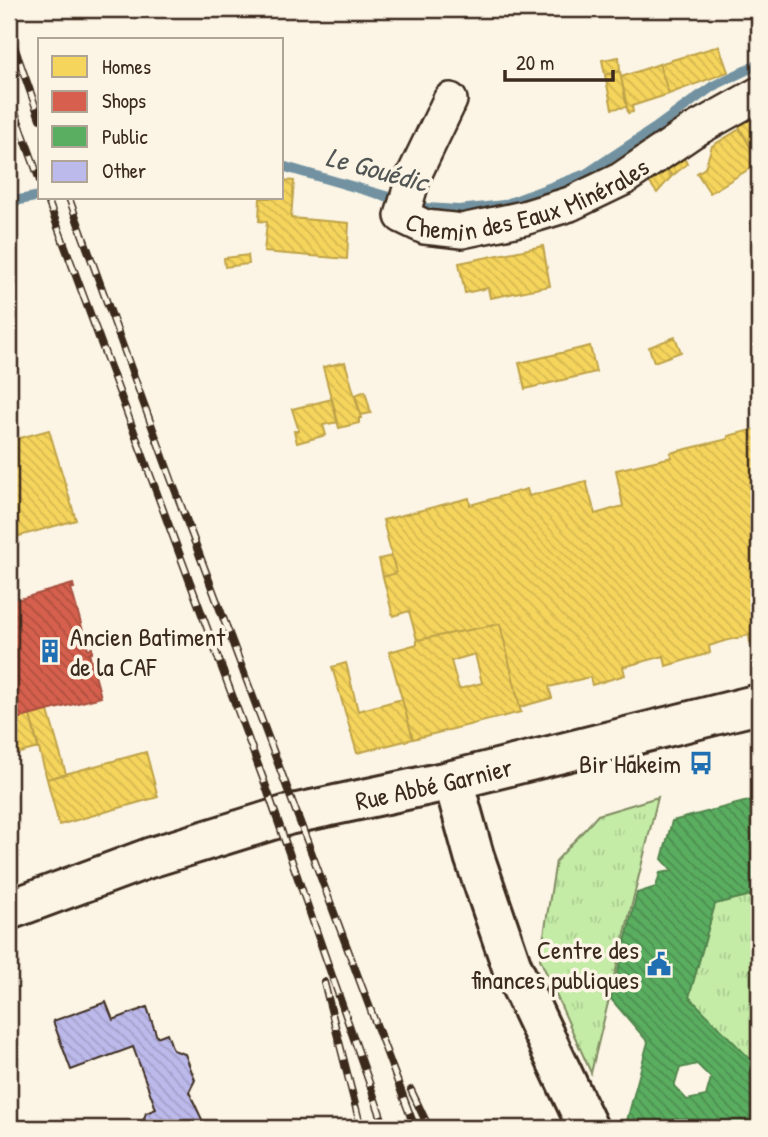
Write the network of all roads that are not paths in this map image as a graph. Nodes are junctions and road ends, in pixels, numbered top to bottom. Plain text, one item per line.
1 (759, 94) edge
2 (450, 100) dead end
3 (759, 704) edge
4 (453, 780) junction
5 (112, 872) junction
6 (9, 887) edge
7 (9, 910) edge
8 (589, 1128) edge

1 - 2 street, Chemin des Eaux Minérales
3 - 4 main road, Rue Abbé Garnier
4 - 5 main road, Rue Abbé Garnier
4 - 8 main road
5 - 6 main road
5 - 7 main road

